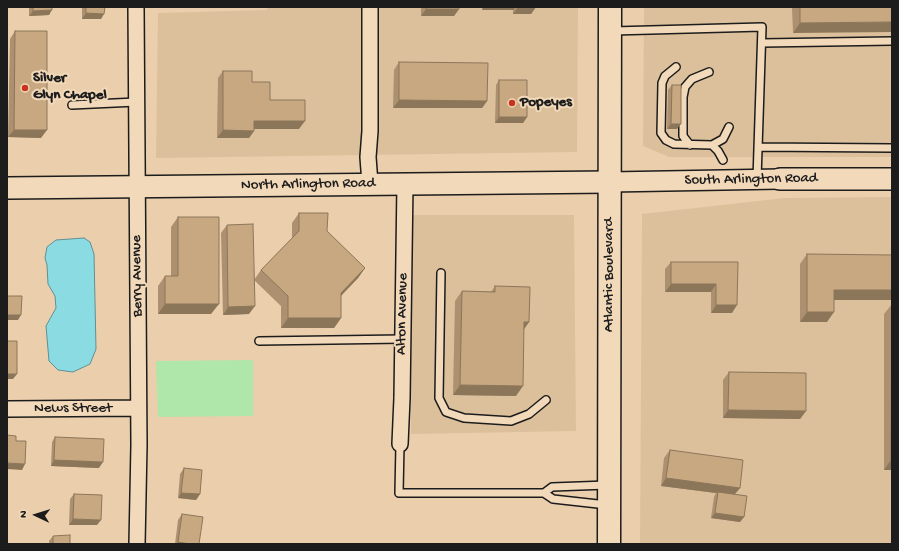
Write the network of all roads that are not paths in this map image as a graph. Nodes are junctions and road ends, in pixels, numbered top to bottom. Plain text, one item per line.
1 (136, 7) edge
2 (370, 7) edge
3 (610, 7) edge
4 (610, 31) junction
5 (892, 42) edge
6 (762, 43) junction
7 (676, 67) dead end
8 (709, 72) dead end
9 (136, 102) junction
10 (72, 105) dead end
11 (729, 127) dead end
12 (690, 145) junction
13 (712, 145) junction
14 (758, 147) junction
15 (892, 148) edge
16 (723, 160) dead end
17 (892, 179) edge
18 (757, 180) junction
19 (780, 180) joint
20 (610, 182) junction
21 (405, 183) junction
22 (370, 184) junction
23 (137, 187) junction
24 (7, 188) edge
25 (441, 273) dead end
26 (403, 339) junction
27 (259, 341) dead end
28 (546, 400) dead end
29 (138, 408) junction
30 (7, 409) edge
31 (400, 444) joint
32 (544, 493) junction
33 (610, 495) junction
34 (137, 544) edge
35 (610, 544) edge

1 - 9 street, Berry Avenue
2 - 22 street
3 - 4 main road, Atlantic Boulevard
4 - 6 lane
4 - 20 main road, Atlantic Boulevard
5 - 6 lane
6 - 14 lane
7 - 12 lane
8 - 12 lane
9 - 10 lane
9 - 23 street, Berry Avenue
11 - 13 lane
12 - 13 lane
13 - 16 lane
14 - 15 lane
14 - 18 lane
17 - 19 main road, South Arlington Road
18 - 19 street, South Arlington Road
18 - 20 street, South Arlington Road
20 - 21 main road, North Arlington Road
20 - 33 main road, Atlantic Boulevard
21 - 22 main road, North Arlington Road
21 - 26 street, Alton Avenue
22 - 23 main road, North Arlington Road
23 - 24 main road, North Arlington Road
23 - 29 street, Berry Avenue
25 - 28 lane
26 - 27 lane
26 - 31 street, Alton Avenue
29 - 30 street, News Street
29 - 34 street, Berry Avenue
31 - 32 lane
32 - 33 lane
32 - 33 lane
33 - 35 main road, Atlantic Boulevard

